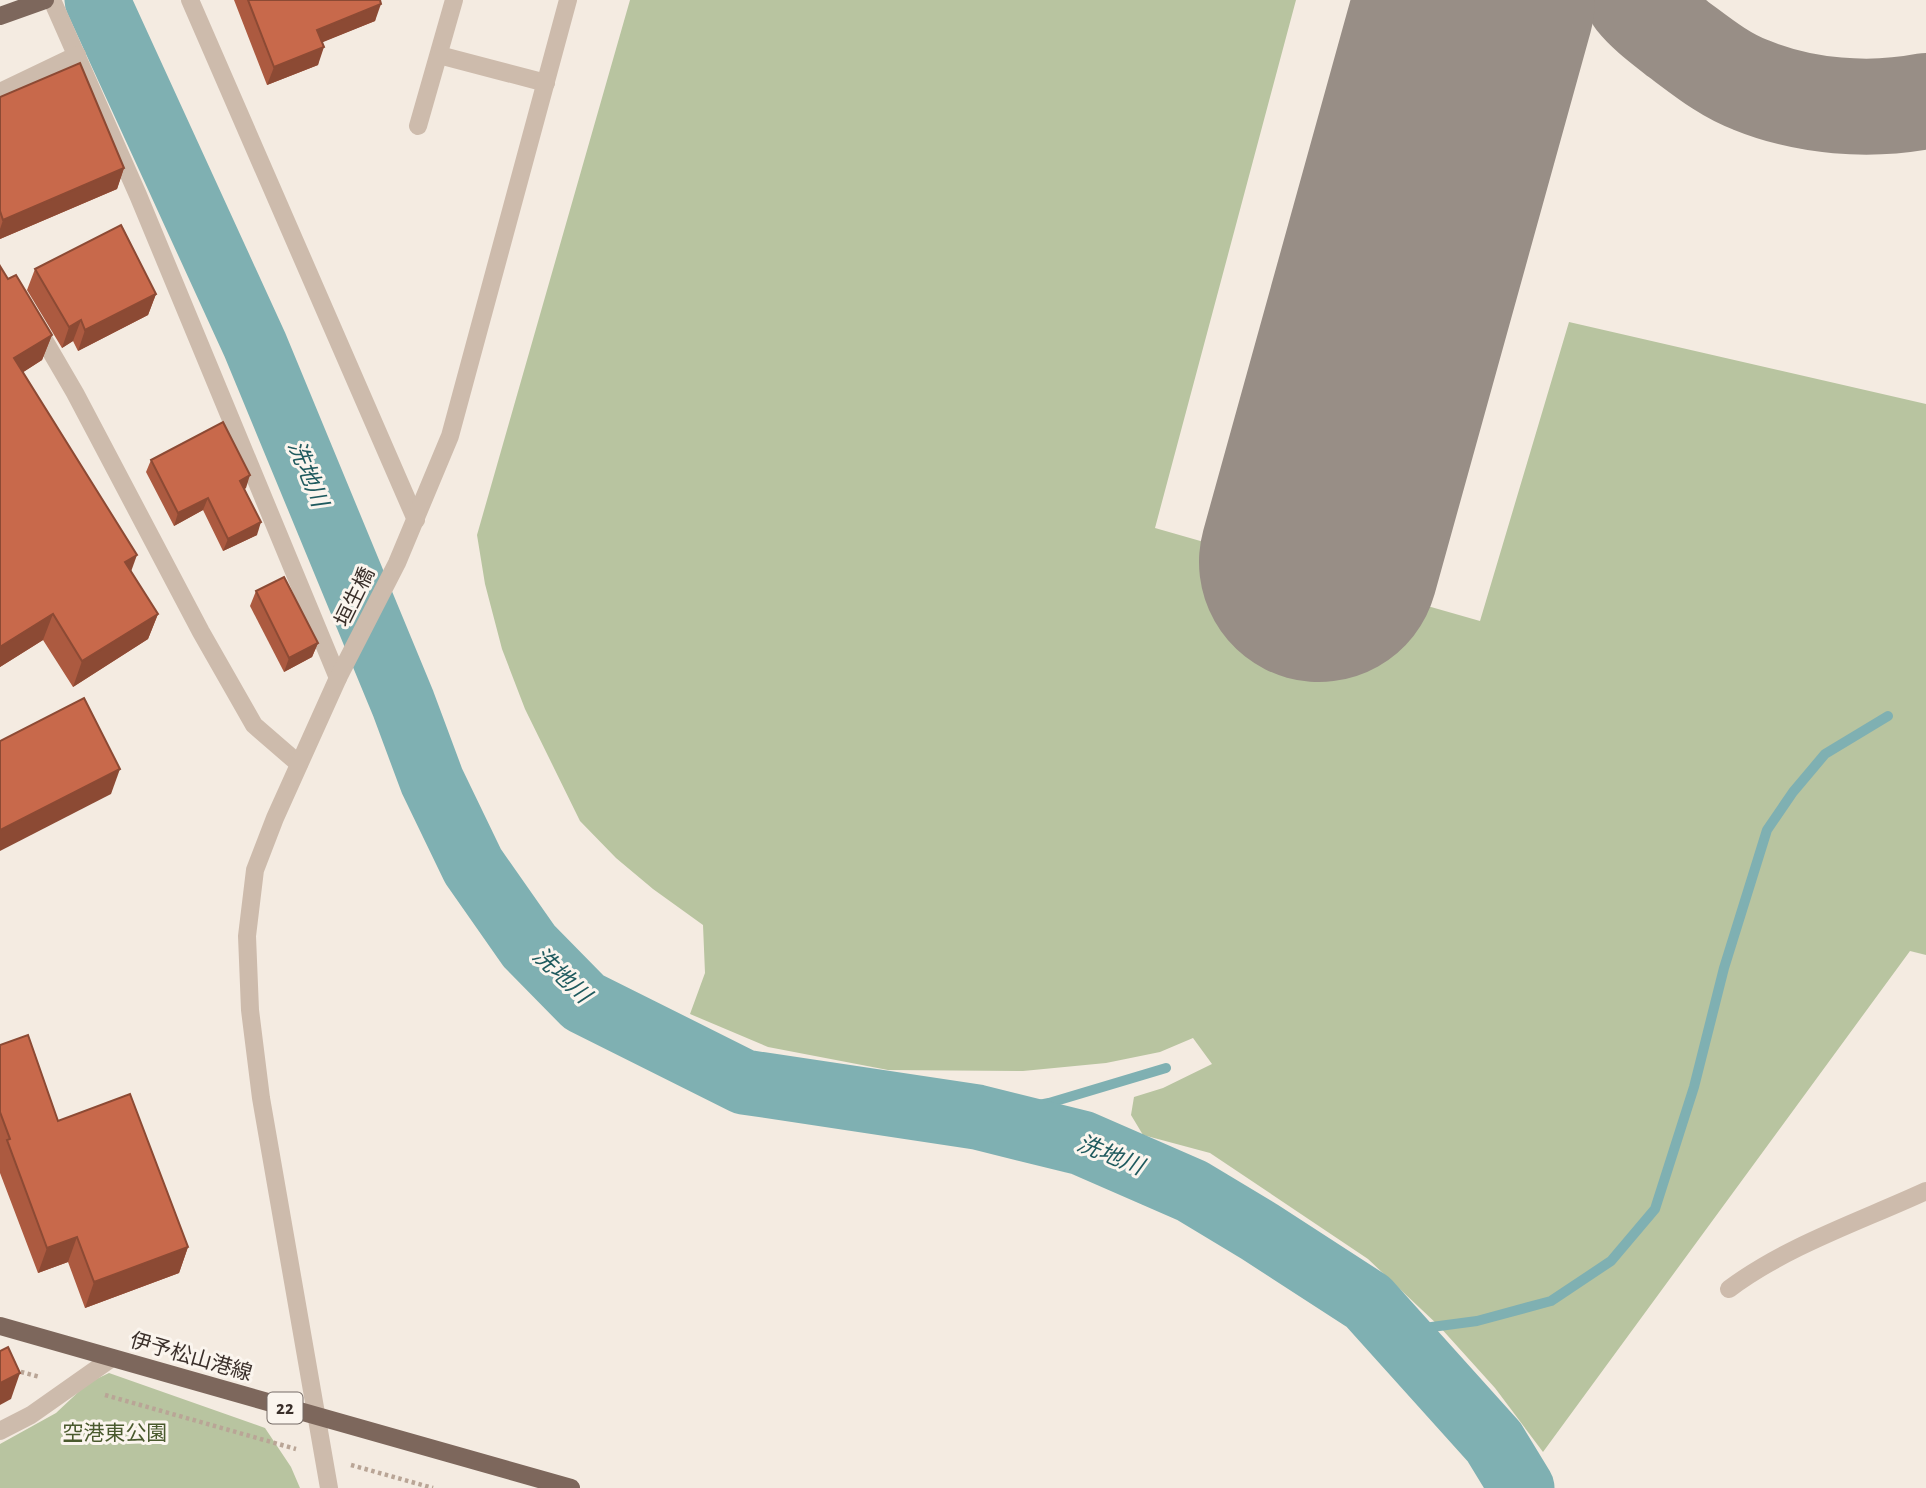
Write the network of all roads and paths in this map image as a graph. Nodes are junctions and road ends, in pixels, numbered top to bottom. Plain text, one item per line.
1 (45, 0) edge
2 (52, 0) edge
3 (190, 0) edge
4 (454, 0) edge
5 (568, 0) edge
6 (0, 16) edge
7 (77, 55) junction
8 (439, 55) junction
9 (545, 83) junction
10 (0, 92) edge
11 (418, 126) dead end
12 (27, 312) edge
13 (416, 520) junction
14 (338, 678) junction
15 (299, 764) junction
16 (1926, 1191) edge
17 (1729, 1289) dead end
18 (0, 1326) edge
19 (113, 1358) junction
20 (12, 1369) edge
21 (73, 1386) junction
22 (316, 1417) junction
23 (0, 1431) edge
24 (323, 1457) junction
25 (329, 1488) edge
26 (433, 1488) edge
27 (571, 1488) edge

1 - 6 main road
2 - 7 street
3 - 13 street
4 - 8 street
5 - 9 street, 垣生橋
7 - 10 street
7 - 14 street
8 - 9 street
8 - 11 street
9 - 13 street, 垣生橋
12 - 15 street
13 - 14 street, 垣生橋
14 - 15 street, 垣生橋
15 - 22 street, 垣生橋
16 - 17 street
18 - 19 main road, 伊予松山港線 / 22
19 - 21 street
19 - 22 main road, 伊予松山港線 / 22
20 - 21 path
21 - 23 street
21 - 24 path
22 - 24 street, 垣生橋
22 - 27 main road, 伊予松山港線 / 22
24 - 25 street, 垣生橋
24 - 26 path

